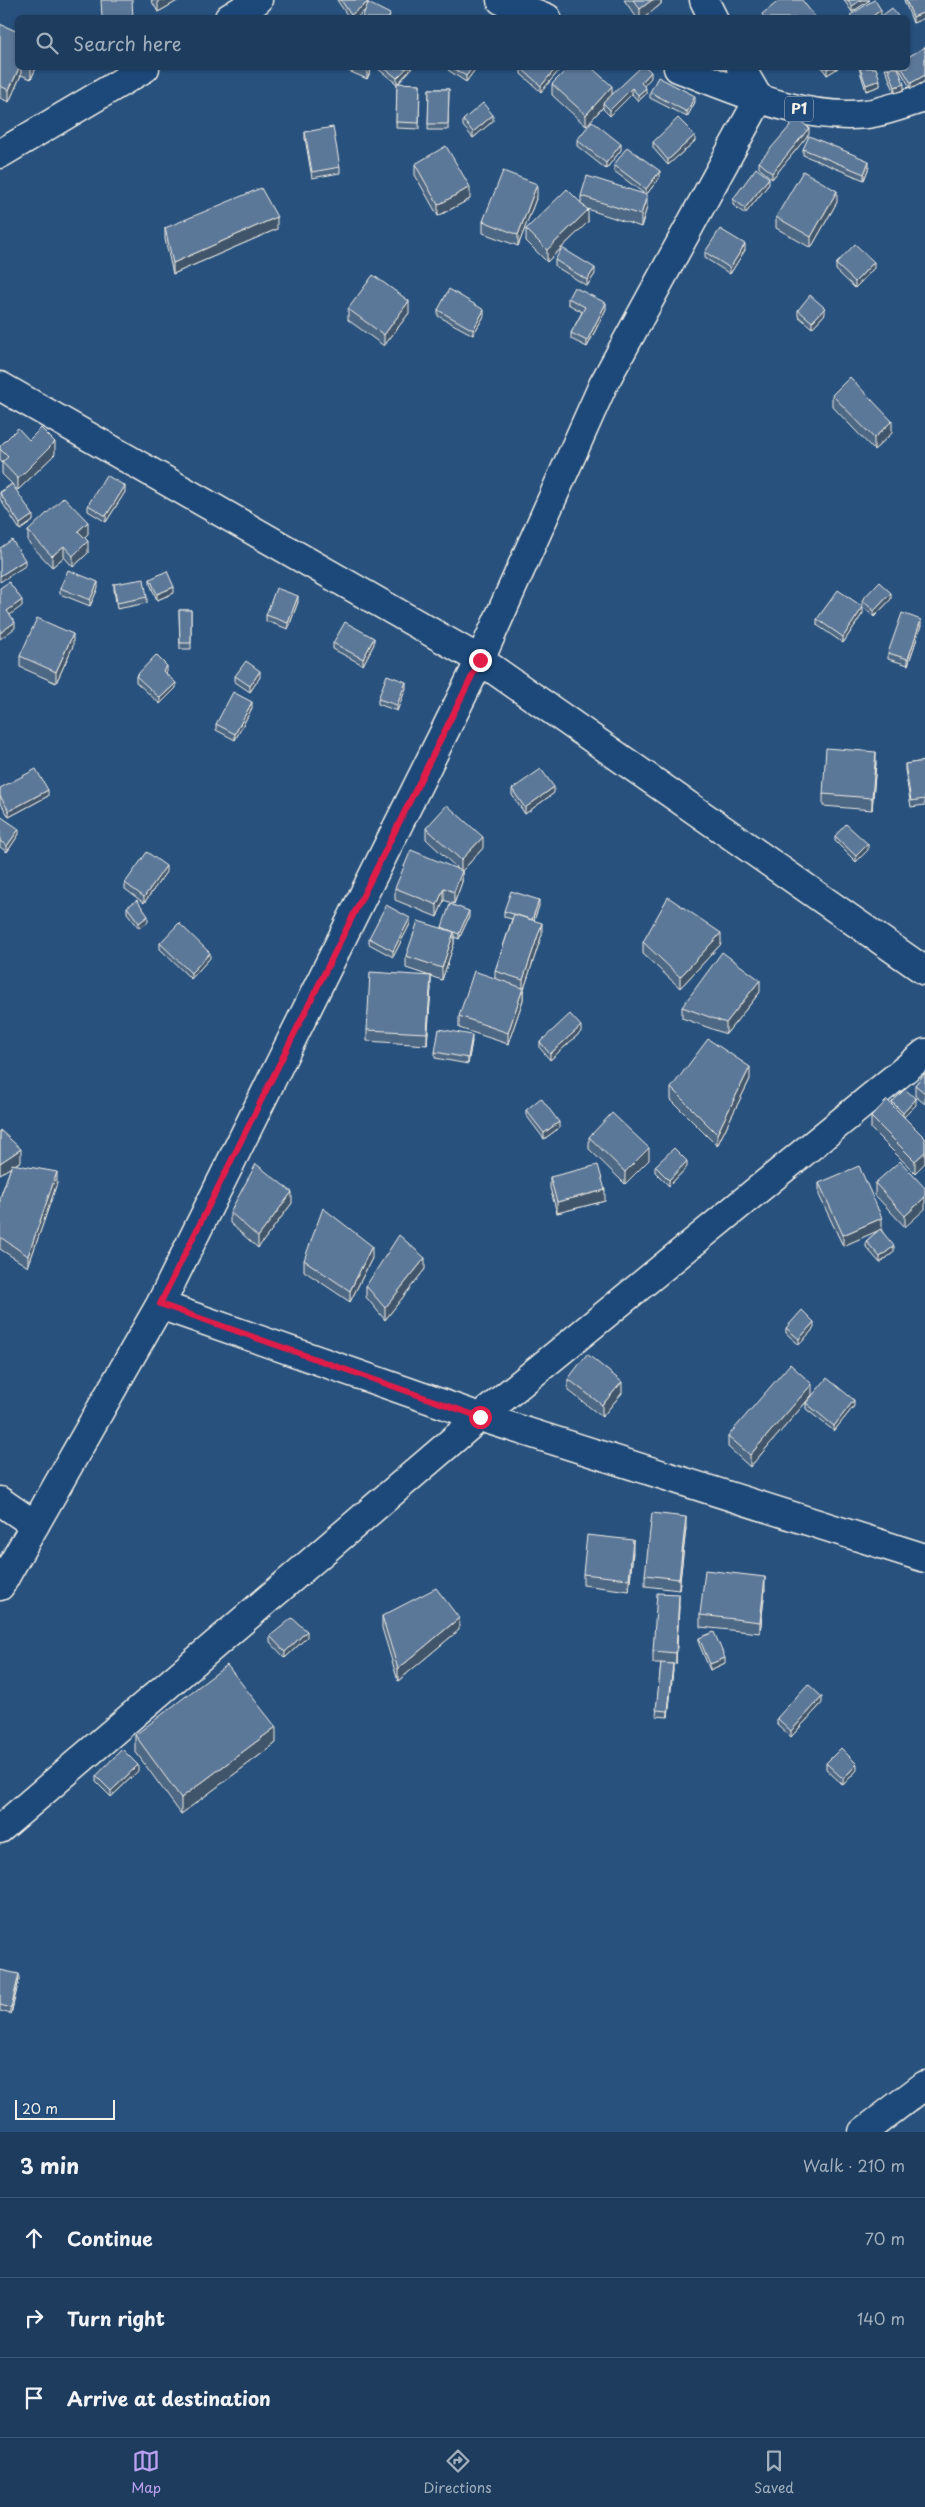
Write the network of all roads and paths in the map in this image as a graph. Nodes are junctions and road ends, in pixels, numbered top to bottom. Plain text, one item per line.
1 (258, 0) edge
2 (501, 0) edge
3 (704, 0) edge
4 (234, 15) edge
5 (539, 15) edge
6 (712, 15) edge
7 (142, 70) edge
8 (683, 70) edge
9 (742, 70) edge
10 (925, 98) edge
11 (759, 99) junction
12 (0, 154) edge
13 (0, 386) edge
14 (480, 660) junction
15 (925, 971) edge
16 (925, 1054) edge
17 (160, 1304) junction
18 (480, 1417) junction
19 (0, 1501) edge
20 (35, 1525) junction
21 (925, 1558) edge
22 (0, 1586) edge
23 (0, 1829) edge
24 (925, 2085) edge
25 (864, 2132) edge

1 - 4 street
2 - 5 street
3 - 6 street
7 - 12 street
8 - 11 street, P1
9 - 11 street
10 - 11 street, P1
11 - 14 street
13 - 14 street
14 - 15 street
14 - 17 street
16 - 18 street
17 - 18 street
17 - 20 street
18 - 21 street
18 - 23 street
19 - 20 street
20 - 22 street
24 - 25 street

